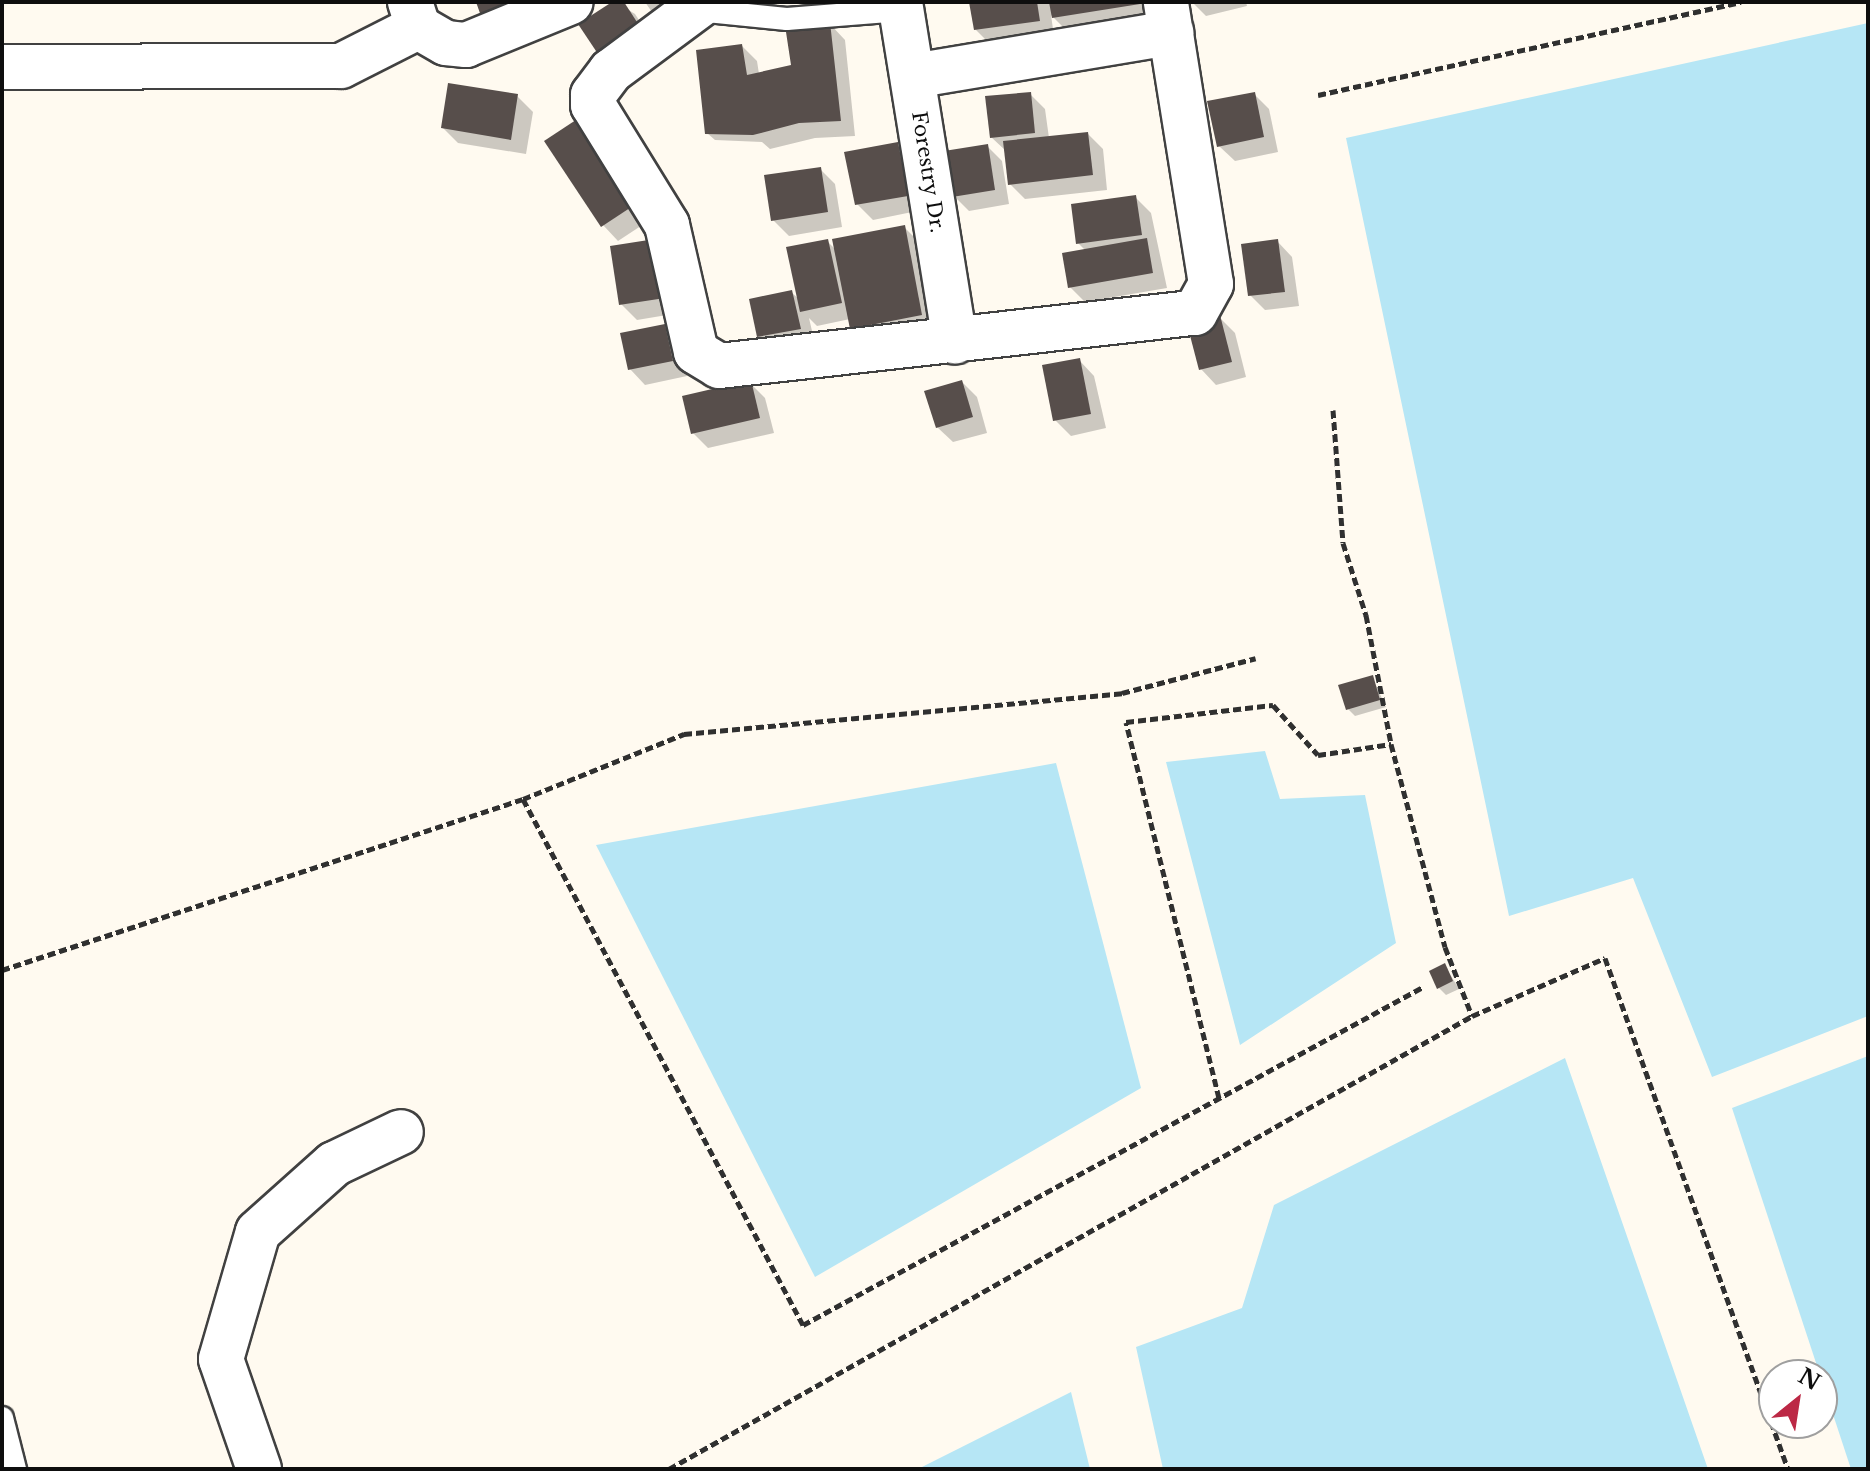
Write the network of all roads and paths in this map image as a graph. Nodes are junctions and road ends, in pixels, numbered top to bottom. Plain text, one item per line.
1 (571, 2) edge
2 (1741, 2) edge
3 (700, 6) edge
4 (901, 6) edge
5 (414, 14) edge
6 (1169, 17) edge
7 (2, 67) edge
8 (913, 76) junction
9 (1318, 95) dead end
10 (955, 342) junction
11 (1333, 410) dead end
12 (1256, 658) dead end
13 (1391, 744) junction
14 (523, 799) junction
15 (2, 970) edge
16 (1423, 987) dead end
17 (1472, 1016) junction
18 (1219, 1098) junction
19 (401, 1132) dead end
20 (2, 1418) edge
21 (15, 1469) edge
22 (259, 1469) edge
23 (669, 1469) edge
24 (1788, 1469) edge

1 - 5 street
2 - 9 path
3 - 4 lane
3 - 10 street
4 - 8 street, Forestry Dr.
5 - 7 street
6 - 8 street
6 - 10 street
8 - 10 street, Forestry Dr.
11 - 13 path
12 - 14 path
13 - 17 path
13 - 18 path
14 - 15 path
14 - 18 path
16 - 18 path
17 - 23 path
17 - 24 path
19 - 22 street
20 - 21 lane

